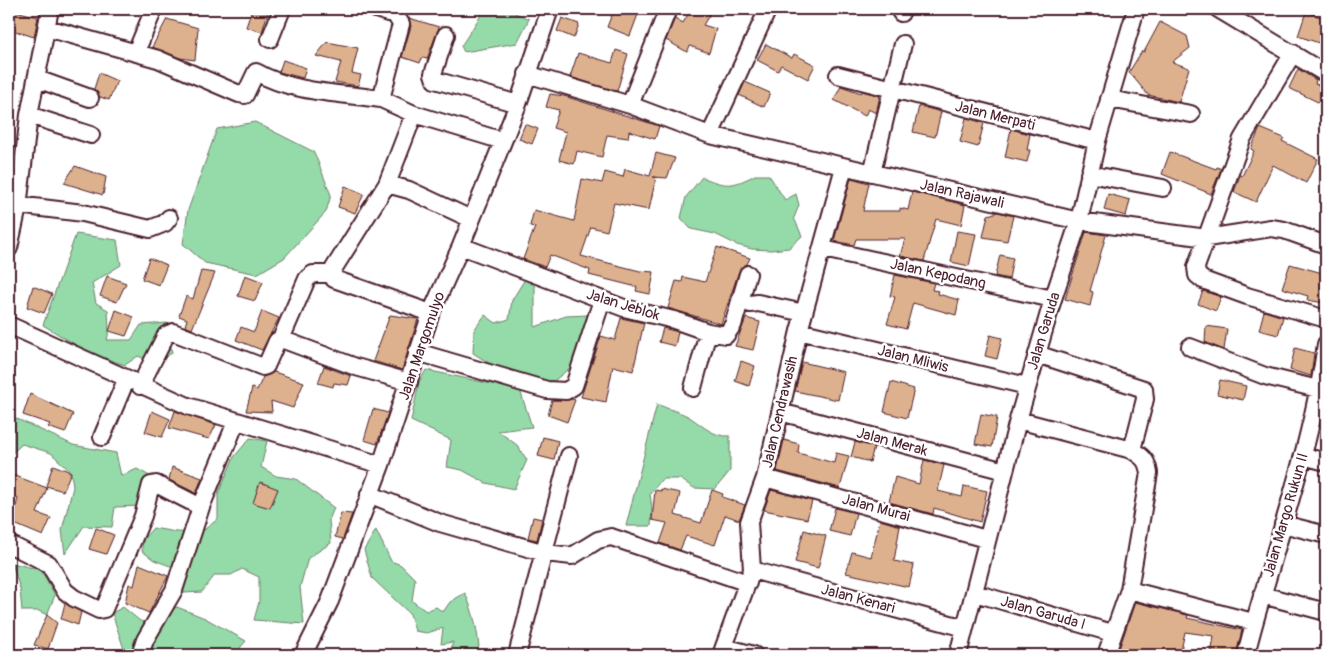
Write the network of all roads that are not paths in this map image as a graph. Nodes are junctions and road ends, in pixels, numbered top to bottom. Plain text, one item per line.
1 (50, 9) edge
2 (154, 9) edge
3 (282, 9) edge
4 (376, 9) edge
5 (550, 9) edge
6 (668, 9) edge
7 (768, 9) edge
8 (1136, 9) edge
9 (1218, 9) edge
10 (394, 10) edge
11 (47, 28) junction
12 (446, 35) dead end
13 (270, 39) dead end
14 (904, 44) dead end
15 (136, 52) junction
16 (1293, 53) junction
17 (528, 74) junction
18 (1326, 74) edge
19 (838, 76) dead end
20 (37, 79) junction
21 (892, 91) junction
22 (90, 98) dead end
23 (381, 99) junction
24 (1109, 99) junction
25 (518, 104) junction
26 (630, 105) junction
27 (30, 114) junction
28 (414, 114) junction
29 (1191, 114) dead end
30 (710, 134) junction
31 (91, 135) dead end
32 (502, 141) junction
33 (1097, 141) junction
34 (844, 168) junction
35 (872, 173) junction
36 (1089, 174) junction
37 (387, 184) junction
38 (1163, 188) dead end
39 (14, 206) edge
40 (169, 218) dead end
41 (471, 219) junction
42 (1079, 222) junction
43 (1207, 238) junction
44 (1326, 245) edge
45 (461, 246) junction
46 (9, 248) edge
47 (823, 249) junction
48 (332, 274) junction
49 (748, 274) dead end
50 (1053, 299) junction
51 (602, 300) junction
52 (750, 304) dead end
53 (431, 313) junction
54 (804, 313) junction
55 (1326, 319) edge
56 (9, 324) edge
57 (799, 331) junction
58 (708, 332) junction
59 (281, 339) junction
60 (1326, 344) edge
61 (1190, 347) dead end
62 (417, 352) junction
63 (1036, 354) junction
64 (409, 382) junction
65 (133, 383) junction
66 (1027, 386) junction
67 (693, 388) dead end
68 (1323, 390) edge
69 (780, 412) junction
70 (1018, 420) junction
71 (236, 422) junction
72 (102, 437) dead end
73 (1132, 450) junction
74 (570, 456) dead end
75 (1303, 456) junction
76 (1326, 462) edge
77 (381, 465) junction
78 (1005, 471) junction
79 (765, 478) junction
80 (369, 494) junction
81 (201, 506) junction
82 (1283, 524) junction
83 (1326, 535) edge
84 (986, 539) junction
85 (9, 544) edge
86 (545, 553) junction
87 (750, 577) junction
88 (1129, 590) junction
89 (975, 593) junction
90 (1262, 595) junction
91 (1326, 612) edge
92 (1253, 622) junction
93 (965, 628) junction
94 (1112, 633) junction
95 (723, 651) edge
96 (140, 655) edge
97 (302, 655) edge
98 (516, 655) edge
99 (754, 655) edge
100 (958, 655) edge
101 (1106, 655) edge
102 (1246, 655) edge

1 - 11 street
2 - 15 street
3 - 13 street
4 - 10 street
5 - 17 street, Jalan Margomulyo
6 - 26 street
7 - 30 street
8 - 24 street, Jalan Garuda
9 - 16 street
10 - 23 street
11 - 15 street
11 - 20 street
12 - 25 street
14 - 21 street
15 - 23 street
16 - 18 street
16 - 43 street
17 - 25 street, Jalan Margomulyo
17 - 26 street, Jalan Rajawali
19 - 21 street, Jalan Merpati
20 - 22 street
20 - 27 street
21 - 33 street, Jalan Merpati
21 - 35 street
23 - 28 street
24 - 29 street
24 - 33 street, Jalan Garuda
25 - 32 street, Jalan Margomulyo
26 - 30 street, Jalan Rajawali
27 - 31 street
27 - 39 street
28 - 32 street
28 - 37 street
30 - 34 street, Jalan Rajawali
32 - 41 street, Jalan Margomulyo
33 - 36 street, Jalan Garuda
34 - 35 street, Jalan Rajawali
34 - 47 street, Jalan Cendrawasih
35 - 42 street, Jalan Rajawali
36 - 38 street
36 - 42 street, Jalan Garuda
37 - 41 street
37 - 48 street
39 - 40 street
39 - 46 street
41 - 45 street, Jalan Margomulyo
42 - 43 street, Jalan Rajawali
42 - 50 street, Jalan Garuda
43 - 44 street, Jalan Rajawali
43 - 55 street
45 - 51 street, Jalan Jeblok
45 - 53 street, Jalan Margomulyo
47 - 50 street, Jalan Kepodang
47 - 54 street, Jalan Cendrawasih
48 - 53 street
48 - 59 street
49 - 58 street, Jalan Jeblok
50 - 63 street, Jalan Garuda
51 - 58 street, Jalan Jeblok
51 - 62 street
52 - 54 street
53 - 62 street, Jalan Margomulyo
54 - 57 street, Jalan Cendrawasih
56 - 65 street
57 - 66 street, Jalan Mliwis
57 - 69 street, Jalan Cendrawasih
58 - 67 street
59 - 64 street
59 - 65 street
60 - 68 street, Jalan Margo Rukun II
61 - 68 street
62 - 64 street, Jalan Margomulyo
63 - 66 street, Jalan Garuda
63 - 73 street
64 - 77 street, Jalan Margomulyo
65 - 71 street
65 - 72 street
66 - 70 street, Jalan Garuda
68 - 75 street, Jalan Margo Rukun II
69 - 78 street, Jalan Merak
69 - 79 street, Jalan Cendrawasih
70 - 73 street
70 - 78 street, Jalan Garuda
71 - 77 street
71 - 81 street
73 - 88 street
74 - 86 street
75 - 76 street
75 - 82 street, Jalan Margo Rukun II
77 - 80 street, Jalan Margomulyo
78 - 84 street, Jalan Garuda
79 - 84 street, Jalan Murai
79 - 87 street, Jalan Cendrawasih
80 - 86 street, Jalan Kenari
80 - 97 street, Jalan Margomulyo
81 - 85 street
81 - 96 street
82 - 83 street
82 - 90 street, Jalan Margo Rukun II
84 - 89 street, Jalan Garuda
86 - 87 street, Jalan Kenari
86 - 98 street
87 - 93 street, Jalan Kenari
87 - 95 street, Jalan Cendrawasih
88 - 92 street
88 - 94 street
89 - 93 street, Jalan Garuda
89 - 94 street, Jalan Garuda I
90 - 91 street
90 - 92 street, Jalan Margo Rukun II
92 - 102 street, Jalan Margo Rukun II
93 - 100 street, Jalan Garuda
94 - 101 street
95 - 99 street

